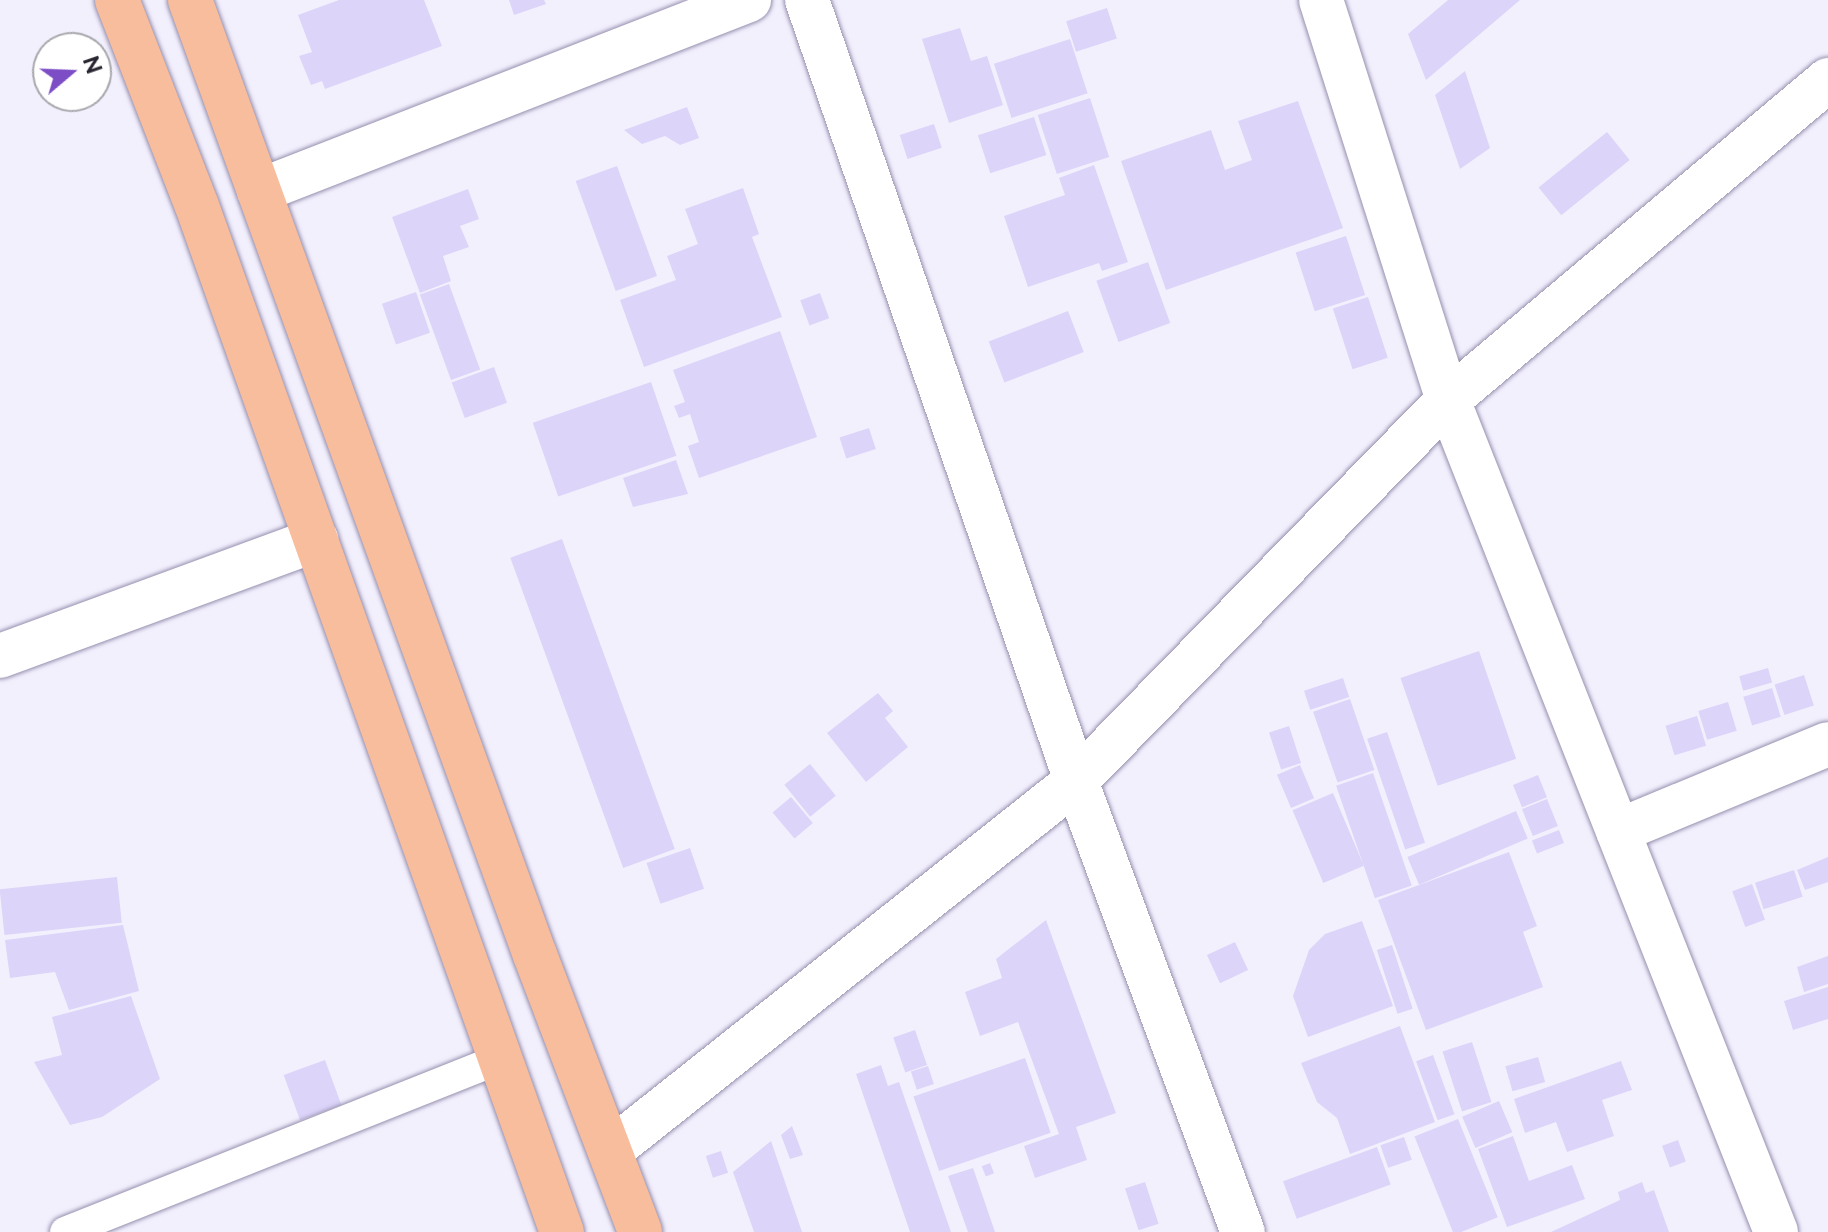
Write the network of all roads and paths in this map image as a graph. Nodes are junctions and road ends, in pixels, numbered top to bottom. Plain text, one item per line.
1 (117, 0) edge
2 (190, 0) edge
3 (749, 0) edge
4 (807, 0) edge
5 (1321, 0) edge
6 (1828, 80) edge
7 (259, 191) junction
8 (1448, 400) junction
9 (316, 540) junction
10 (0, 656) edge
11 (1828, 744) edge
12 (1076, 781) junction
13 (1618, 831) junction
14 (499, 1059) junction
15 (611, 1150) junction
16 (65, 1232) edge
17 (562, 1232) edge
18 (640, 1232) edge
19 (1243, 1232) edge
20 (1776, 1232) edge

1 - 9 main road
2 - 7 main road
3 - 7 street
4 - 12 street
5 - 8 street
6 - 8 street
7 - 15 main road
8 - 12 street
8 - 13 street
9 - 10 street
9 - 14 main road
11 - 13 street
12 - 15 street
12 - 19 street
13 - 20 street
14 - 16 lane
14 - 17 main road
15 - 18 main road

